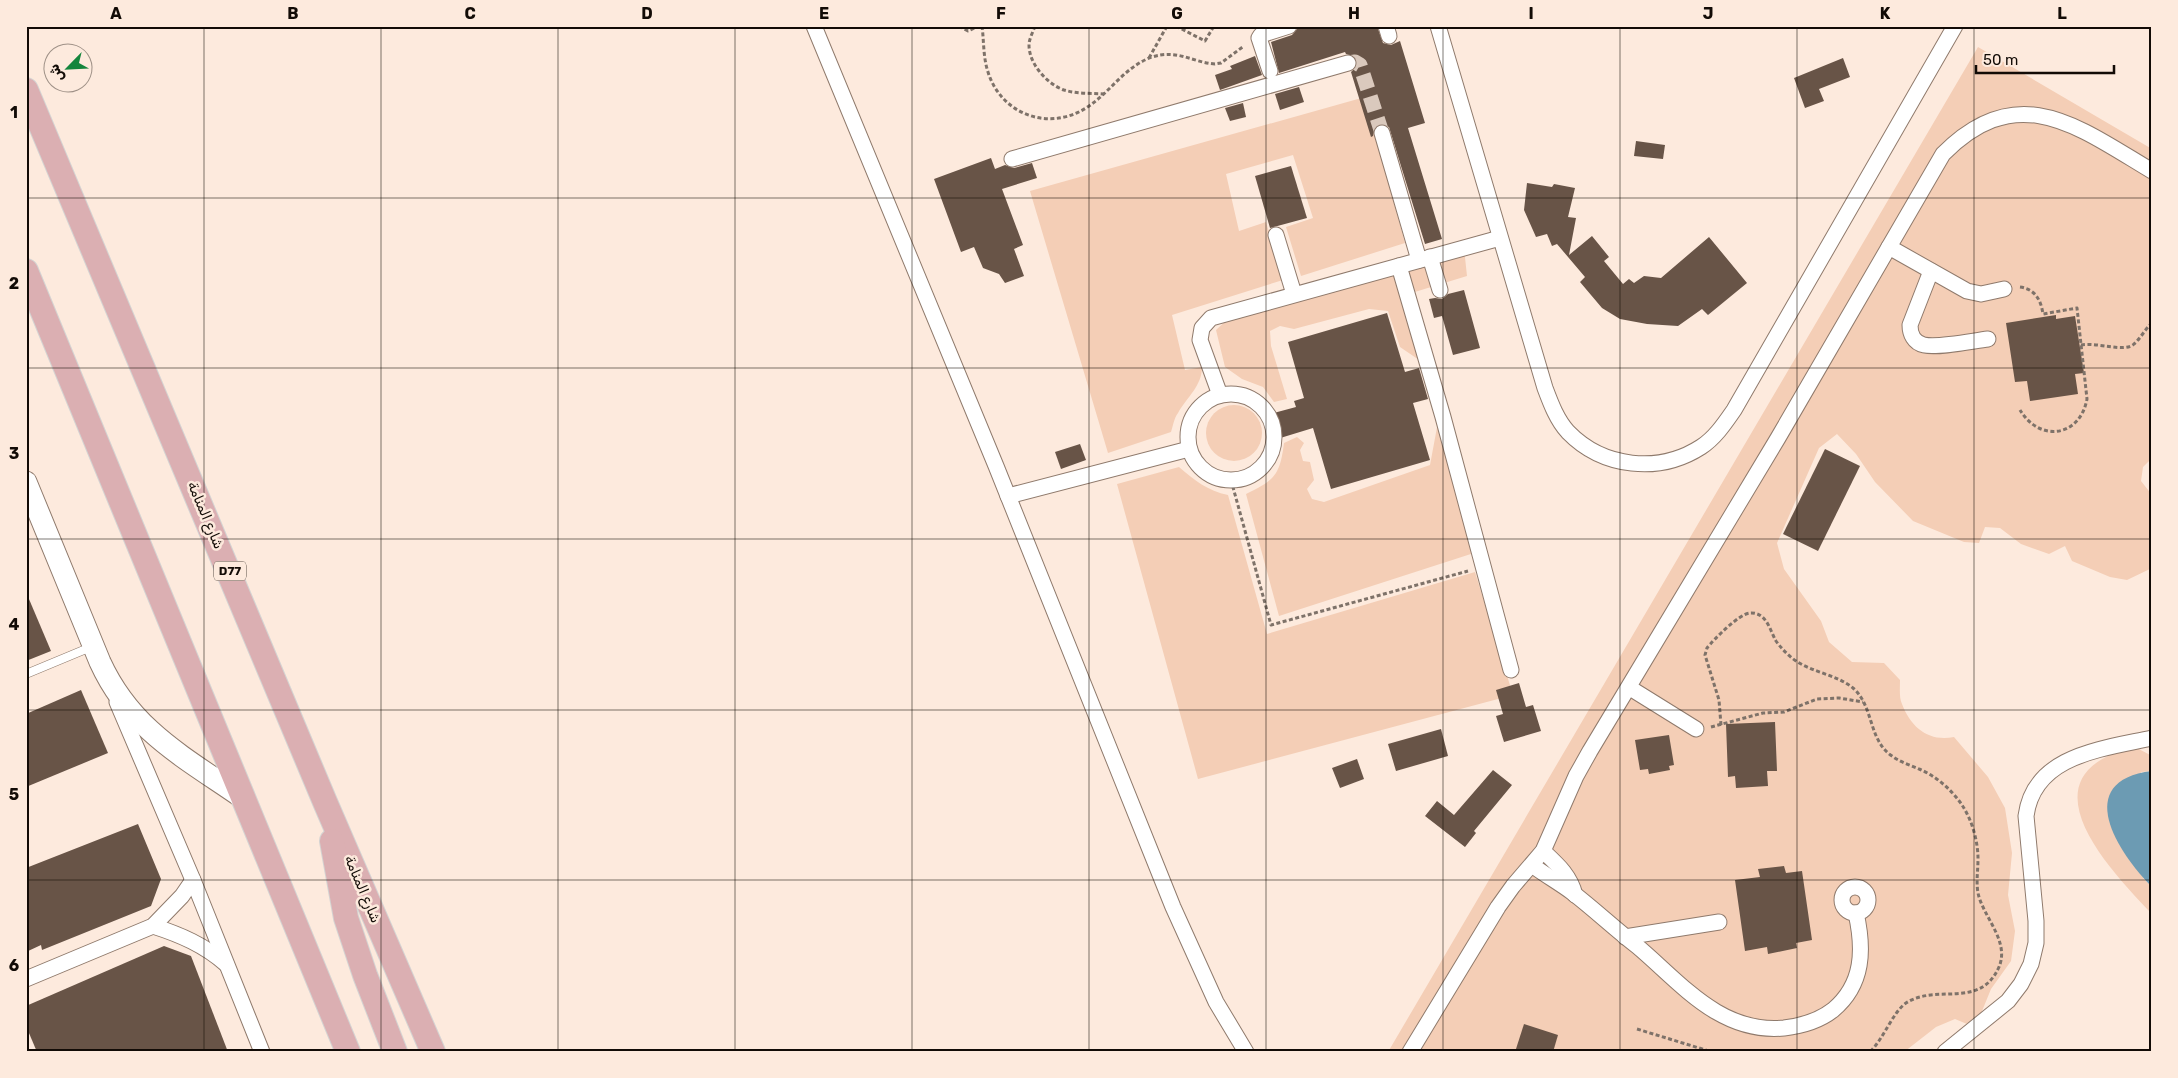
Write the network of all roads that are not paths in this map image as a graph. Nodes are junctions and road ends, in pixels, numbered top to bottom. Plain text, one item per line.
1 (814, 26) edge
2 (1289, 26) edge
3 (1438, 26) edge
4 (1955, 26) edge
5 (1348, 63) dead end
6 (1270, 71) dead end
7 (26, 90) edge
8 (1382, 133) tunnel mouth
9 (1012, 159) dead end
10 (2152, 171) edge
11 (1276, 235) dead end
12 (1500, 238) junction
13 (1889, 247) junction
14 (1425, 259) junction
15 (1399, 266) junction
16 (26, 271) edge
17 (1931, 271) junction
18 (2004, 289) road end
19 (1440, 290) dead end
20 (1294, 294) junction
21 (1988, 339) dead end
22 (1220, 395) junction
23 (1189, 450) junction
24 (26, 482) edge
25 (1008, 496) junction
26 (93, 646) junction
27 (1511, 670) dead end
28 (26, 674) edge
29 (109, 683) junction
30 (1630, 688) junction
31 (1696, 729) road end
32 (2152, 738) edge
33 (243, 798) junction
34 (325, 802) junction
35 (1543, 851) junction
36 (1532, 865) junction
37 (193, 880) junction
38 (1575, 895) junction
39 (1856, 913) dead end
40 (1719, 922) dead end
41 (153, 926) junction
42 (1625, 937) junction
43 (227, 964) junction
44 (26, 979) edge
45 (262, 1052) edge
46 (348, 1052) edge
47 (395, 1052) edge
48 (433, 1052) edge
49 (1246, 1052) edge
50 (1410, 1052) edge
51 (1945, 1052) edge

1 - 25 street
2 - 6 street
3 - 12 street
4 - 12 street
5 - 9 street
7 - 34 main road, شارع المنامة / D77
8 - 14 street
10 - 13 street
11 - 20 street
12 - 14 street
13 - 17 street
13 - 30 street
14 - 15 street
14 - 19 street
15 - 20 street
15 - 27 street
16 - 33 main road
17 - 18 street
17 - 21 street
20 - 22 street
22 - 23 street
22 - 23 street
23 - 25 street
24 - 26 street
25 - 49 street
26 - 28 lane
26 - 29 street
29 - 33 street
29 - 37 street
30 - 31 street
30 - 35 street
32 - 51 street
33 - 46 main road
34 - 47 main road
34 - 48 main road, شارع المنامة / D77
35 - 36 street
35 - 38 street
36 - 38 street
36 - 50 street
37 - 41 street
37 - 43 street
38 - 42 street
39 - 42 street
40 - 42 street
41 - 43 street
41 - 44 street
43 - 45 street

